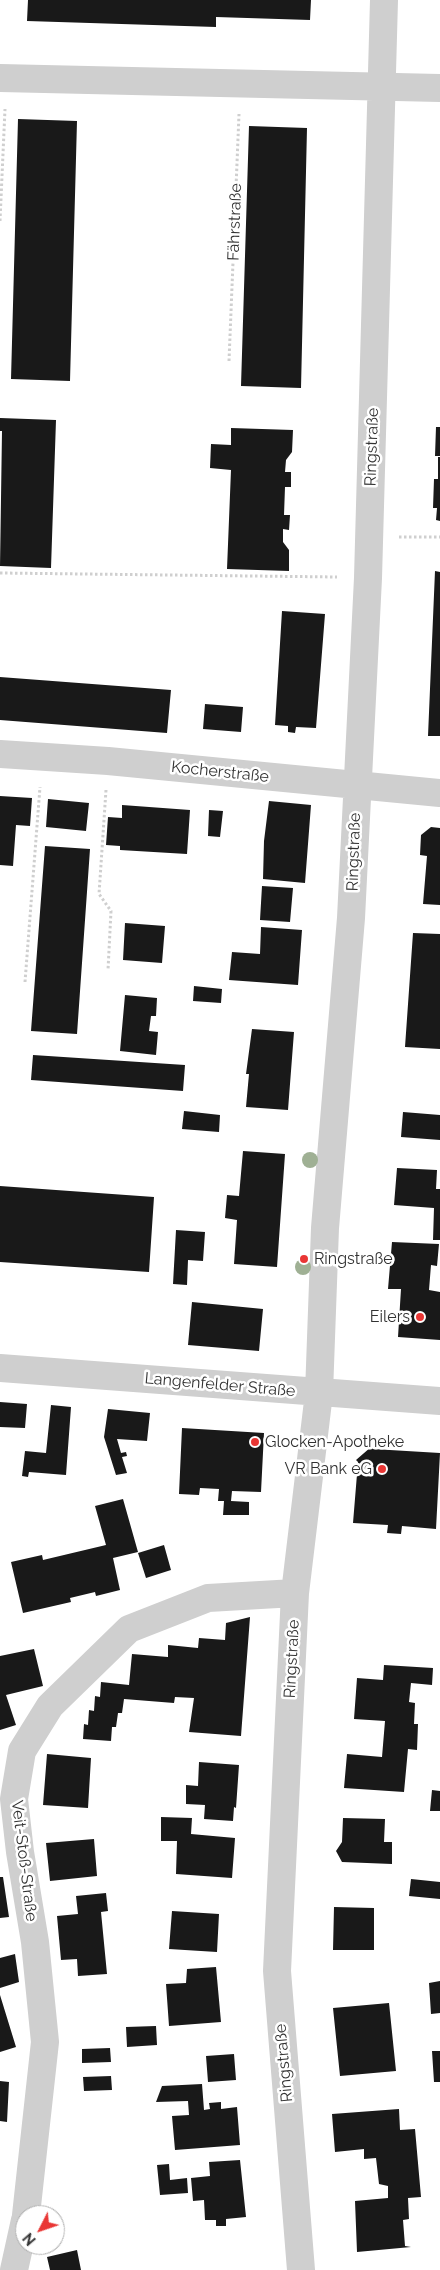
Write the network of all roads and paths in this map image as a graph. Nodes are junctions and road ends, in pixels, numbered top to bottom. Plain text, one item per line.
1 (384, 0) edge
2 (3, 78) edge
3 (240, 83) junction
4 (383, 86) junction
5 (440, 88) edge
6 (0, 222) edge
7 (229, 361) dead end
8 (369, 536) junction
9 (440, 537) edge
10 (0, 573) edge
11 (368, 578) junction
12 (0, 754) edge
13 (42, 756) junction
14 (108, 761) junction
15 (356, 786) junction
16 (440, 793) edge
17 (108, 970) dead end
18 (25, 982) dead end
19 (0, 1368) edge
20 (319, 1393) junction
21 (440, 1401) edge
22 (296, 1593) junction
23 (11, 1754) edge
24 (27, 2205) edge
25 (17, 2255) edge
26 (14, 2270) edge
27 (301, 2270) edge

1 - 4 street, Ringstraße
2 - 3 street
2 - 6 path
3 - 4 street
3 - 7 path, Fährstraße
4 - 5 street
4 - 8 street, Ringstraße
8 - 9 path
8 - 11 street, Ringstraße
10 - 11 path
11 - 15 street, Ringstraße
12 - 13 street, Kocherstraße
13 - 14 street, Kocherstraße
13 - 18 path
14 - 15 street, Kocherstraße
14 - 17 path
15 - 16 street, Kocherstraße
15 - 20 street, Ringstraße
19 - 20 street, Langenfelder Straße
20 - 21 street, Langenfelder Straße
20 - 22 street, Ringstraße
22 - 23 street, Veit-Stoß-Straße
22 - 27 street, Ringstraße
23 - 24 street, Veit-Stoß-Straße
25 - 26 street

